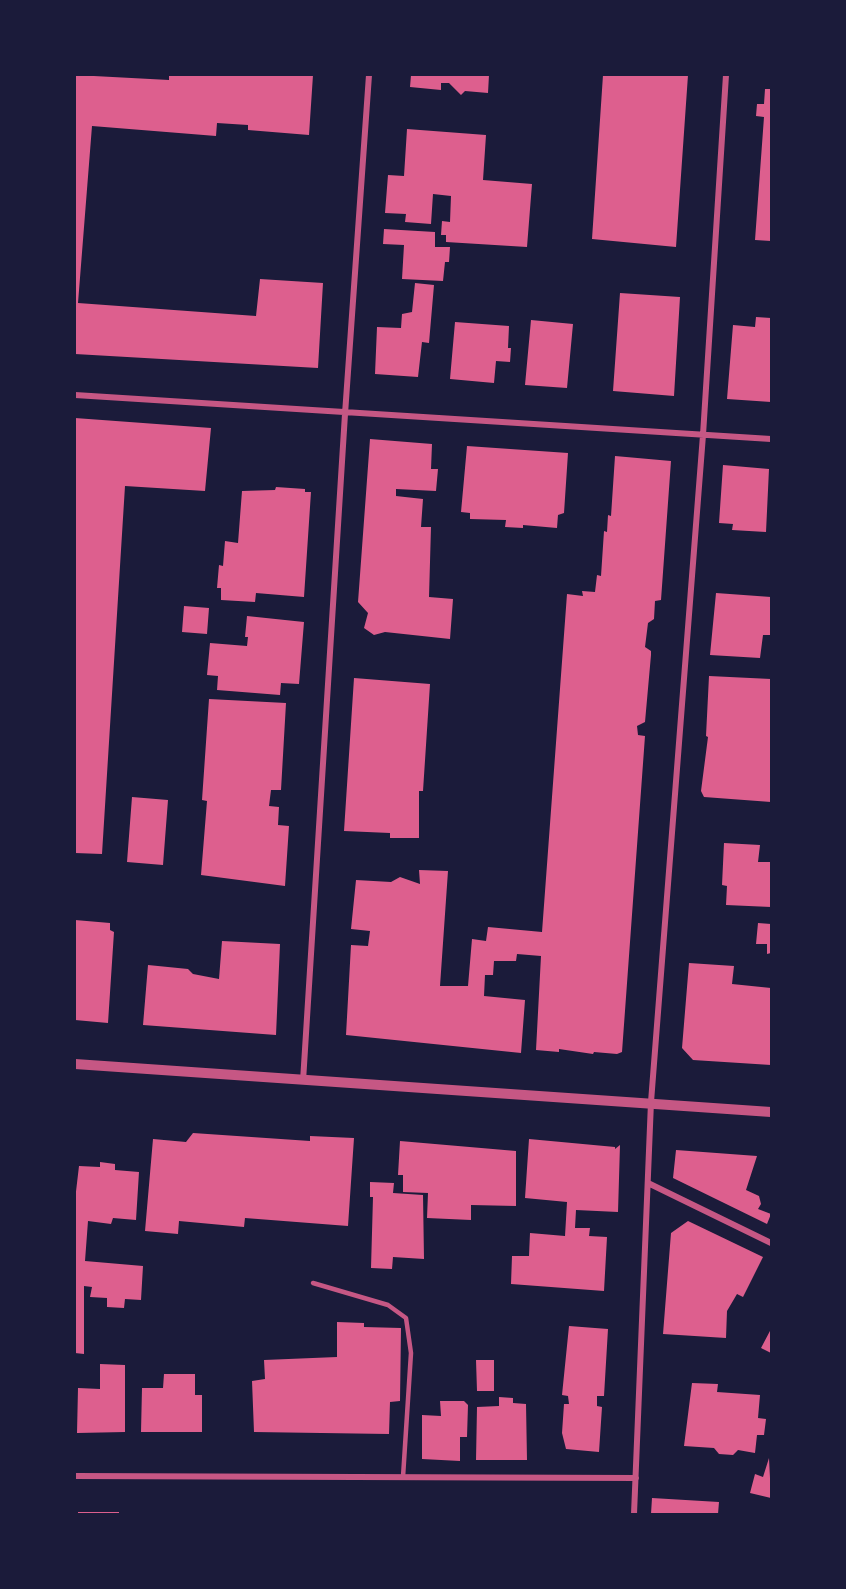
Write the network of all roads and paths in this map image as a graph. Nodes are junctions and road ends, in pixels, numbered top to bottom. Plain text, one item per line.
1 (369, 75) edge
2 (726, 75) edge
3 (75, 395) edge
4 (345, 414) junction
5 (703, 435) junction
6 (771, 439) edge
7 (75, 1064) edge
8 (303, 1081) junction
9 (651, 1102) junction
10 (771, 1112) edge
11 (648, 1183) junction
12 (771, 1243) edge
13 (313, 1283) dead end
14 (75, 1476) edge
15 (403, 1477) junction
16 (636, 1478) junction
17 (634, 1514) edge

1 - 4 street
2 - 5 street
3 - 4 street
4 - 5 street
4 - 8 street
5 - 6 street
5 - 9 street
7 - 8 street
8 - 9 street
9 - 10 street
9 - 11 street
11 - 12 street
11 - 16 street
13 - 15 lane
14 - 15 street
15 - 16 street
16 - 17 street

